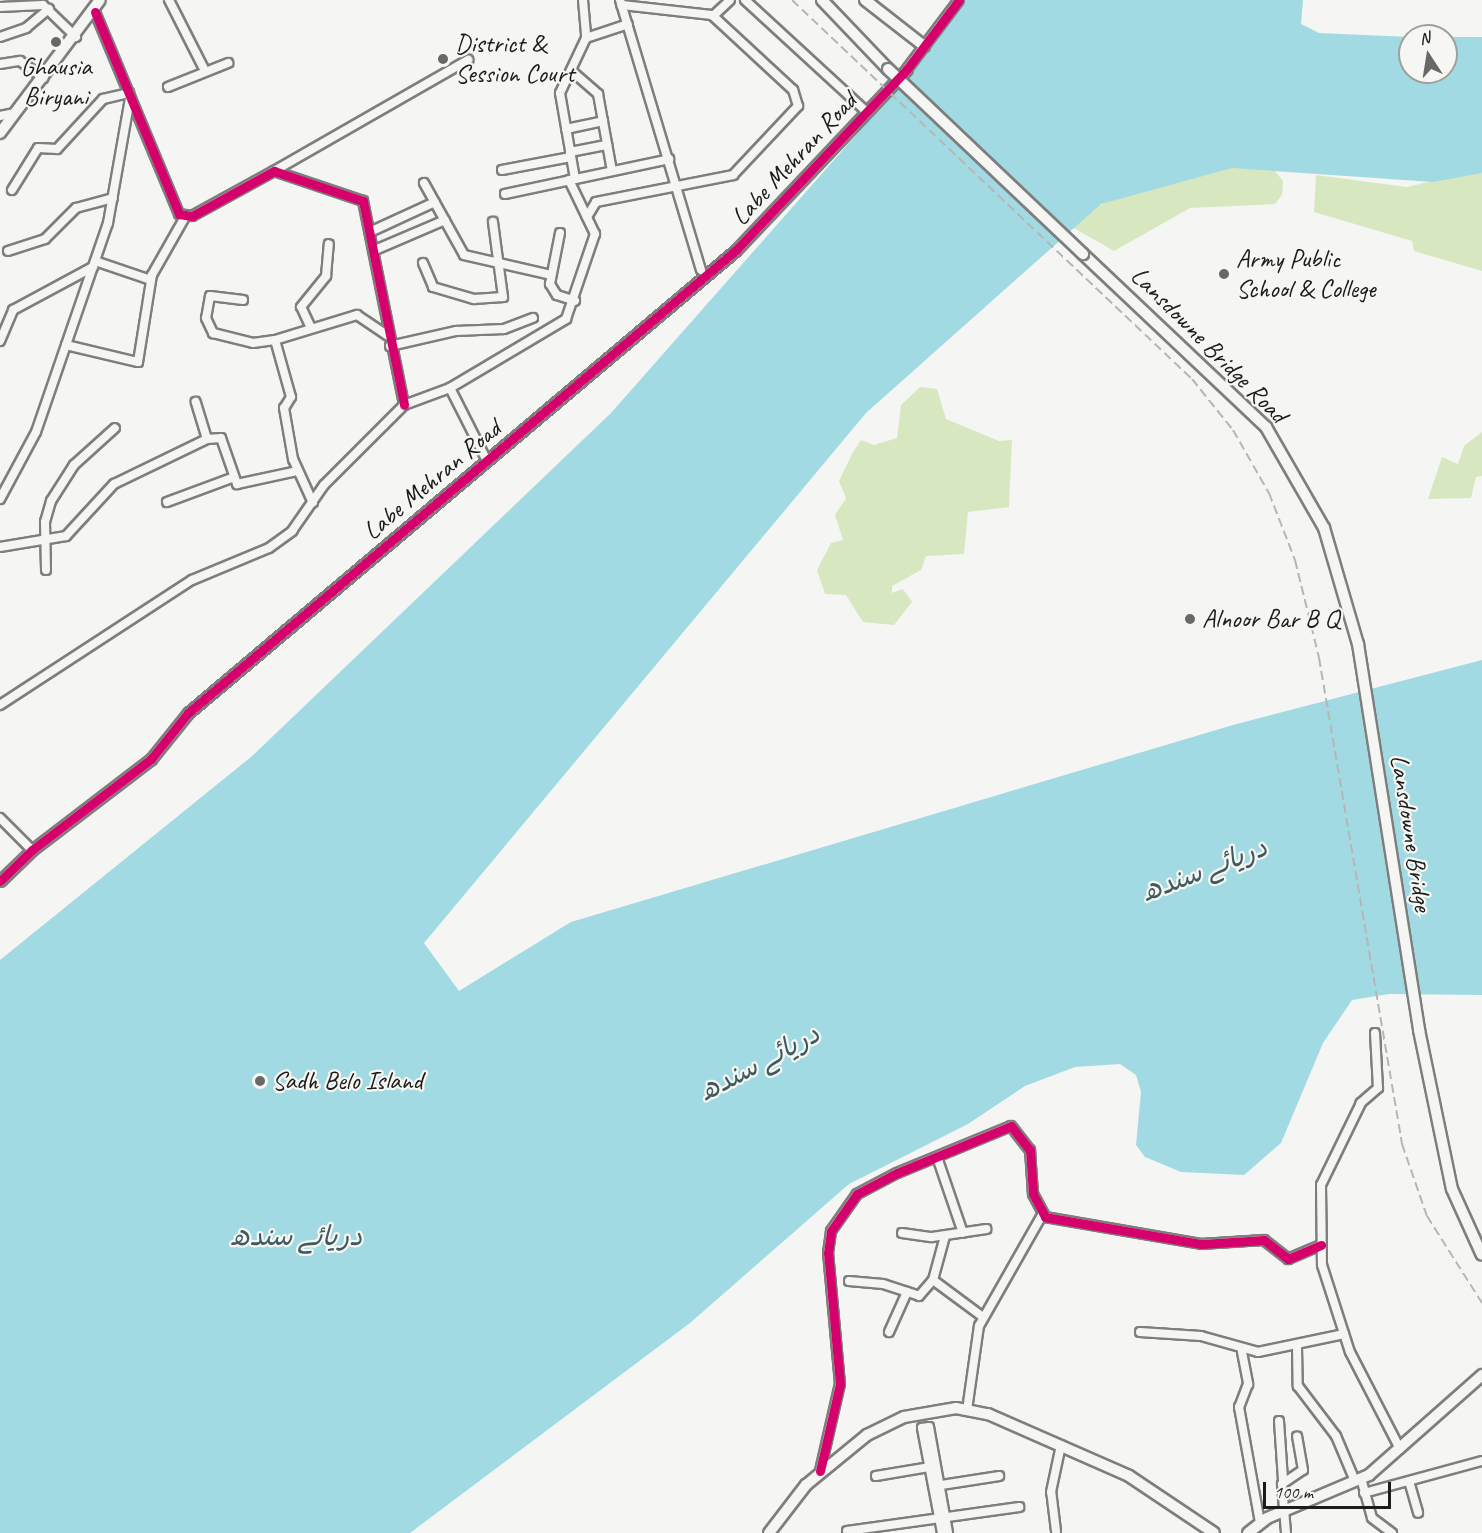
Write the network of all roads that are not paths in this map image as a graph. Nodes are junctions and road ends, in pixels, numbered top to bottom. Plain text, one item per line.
1 (99, 0) edge
2 (169, 0) edge
3 (583, 0) edge
4 (730, 0) edge
5 (745, 0) edge
6 (822, 0) edge
7 (865, 0) edge
8 (960, 0) edge
9 (621, 3) edge
10 (0, 7) edge
11 (49, 9) junction
12 (95, 12) junction
13 (713, 16) junction
14 (628, 24) junction
15 (0, 37) edge
16 (76, 37) junction
17 (586, 38) junction
18 (924, 46) junction
19 (468, 60) dead end
20 (228, 63) dead end
21 (0, 64) edge
22 (204, 69) junction
23 (907, 69) joint
24 (574, 73) junction
25 (43, 78) junction
26 (168, 87) dead end
27 (130, 95) junction
28 (867, 112) junction
29 (14, 113) junction
30 (0, 116) edge
31 (603, 122) junction
32 (566, 129) junction
33 (0, 133) edge
34 (607, 145) junction
35 (571, 154) junction
36 (669, 159) junction
37 (502, 170) dead end
38 (274, 171) junction
39 (612, 171) junction
40 (572, 179) junction
41 (424, 183) dead end
42 (676, 183) junction
43 (12, 190) dead end
44 (505, 194) dead end
45 (113, 198) junction
46 (435, 202) junction
47 (185, 217) junction
48 (587, 217) junction
49 (445, 220) junction
50 (493, 222) dead end
51 (372, 231) junction
52 (560, 232) dead end
53 (329, 244) dead end
54 (375, 250) junction
55 (8, 251) dead end
56 (423, 263) dead end
57 (94, 264) junction
58 (497, 264) junction
59 (701, 270) dead end
60 (551, 275) junction
61 (151, 280) junction
62 (243, 300) dead end
63 (575, 301) junction
64 (533, 318) dead end
65 (310, 328) junction
66 (388, 336) junction
67 (274, 340) junction
68 (0, 341) edge
69 (66, 345) junction
70 (390, 346) junction
71 (450, 388) junction
72 (196, 402) dead end
73 (404, 405) junction
74 (115, 428) dead end
75 (207, 439) junction
76 (487, 461) junction
77 (297, 471) junction
78 (232, 478) junction
79 (0, 499) edge
80 (167, 502) dead end
81 (313, 503) junction
82 (46, 542) junction
83 (0, 547) edge
84 (46, 570) dead end
85 (1358, 644) joint
86 (0, 705) edge
87 (0, 818) edge
88 (32, 850) junction
89 (0, 881) edge
90 (1375, 1033) dead end
91 (937, 1156) junction
92 (1042, 1215) junction
93 (986, 1229) dead end
94 (902, 1233) dead end
95 (963, 1233) junction
96 (945, 1236) junction
97 (1321, 1245) junction
98 (1482, 1255) edge
99 (933, 1280) junction
100 (849, 1281) dead end
101 (907, 1292) junction
102 (983, 1317) junction
103 (889, 1332) dead end
104 (1140, 1332) dead end
105 (1344, 1334) junction
106 (1298, 1347) junction
107 (1242, 1352) junction
108 (1482, 1375) edge
109 (967, 1410) junction
110 (1279, 1421) dead end
111 (1297, 1437) dead end
112 (1060, 1445) junction
113 (1400, 1449) junction
114 (1482, 1461) edge
115 (930, 1467) junction
116 (820, 1471) junction
117 (876, 1476) dead end
118 (999, 1476) dead end
119 (1284, 1480) junction
120 (1358, 1480) junction
121 (1409, 1480) junction
122 (937, 1486) junction
123 (1364, 1492) junction
124 (1018, 1507) dead end
125 (1284, 1511) junction
126 (1418, 1513) dead end
127 (942, 1518) junction
128 (1260, 1523) junction
129 (1198, 1528) edge
130 (847, 1531) dead end
131 (1056, 1531) dead end
132 (769, 1533) edge
133 (942, 1533) edge
134 (948, 1533) edge
135 (1214, 1533) edge
136 (1248, 1533) edge
137 (1286, 1533) edge
138 (1392, 1533) edge

1 - 12 main road
2 - 22 street
3 - 17 street
4 - 13 street
5 - 28 street
6 - 85 main road, Lansdowne Bridge Road, bridge
7 - 18 main road
8 - 18 street
9 - 13 street
9 - 14 street
10 - 11 street
11 - 15 street
11 - 16 street
12 - 16 main road
12 - 27 street
13 - 42 street
14 - 17 street
14 - 36 street
16 - 25 main road
17 - 24 street
18 - 23 street
19 - 38 street
20 - 22 street
21 - 25 street
22 - 26 street
23 - 28 street, Labe Mehran Road
24 - 31 street
24 - 32 street
25 - 29 main road
27 - 43 street
27 - 45 street
27 - 47 street
28 - 76 street, Labe Mehran Road
29 - 30 street
29 - 33 main road
31 - 32 street
31 - 34 street
32 - 35 street
34 - 35 street
34 - 39 street
35 - 37 street
35 - 40 street
36 - 39 street
36 - 42 street
38 - 47 street
38 - 51 street
39 - 40 street
40 - 44 street
40 - 48 street
41 - 46 street
42 - 48 street
42 - 59 street
45 - 55 street
45 - 57 street
46 - 49 street
46 - 51 street
47 - 61 street
48 - 63 street
49 - 54 street
49 - 58 street
50 - 58 street
51 - 54 street
52 - 60 street
53 - 65 street
54 - 66 street
56 - 58 street
57 - 61 street
57 - 68 street
57 - 69 street
58 - 60 street
60 - 63 street
61 - 69 street
62 - 67 street
63 - 71 street
64 - 70 street
65 - 66 street
65 - 67 street
66 - 70 street
67 - 77 street
69 - 79 street
70 - 73 street
71 - 73 street
71 - 76 street
72 - 75 street
73 - 81 street
74 - 82 street
75 - 78 street
75 - 82 street
76 - 88 street, Labe Mehran Road
77 - 78 street
77 - 81 street
78 - 80 street
81 - 86 street
82 - 83 street
82 - 84 street
85 - 98 main road, Lansdowne Bridge
87 - 88 street
88 - 89 street, Labe Mehran Road
90 - 97 street
91 - 92 street
91 - 95 street
91 - 116 street
92 - 97 street
92 - 102 street
93 - 95 street
94 - 96 street
95 - 96 street
96 - 99 street
97 - 105 street
99 - 101 street
99 - 102 street
100 - 101 street
101 - 103 street
102 - 109 street
104 - 107 street
105 - 106 street
105 - 113 street
106 - 107 street
106 - 120 street
107 - 128 street
108 - 113 main road
109 - 112 main road
109 - 116 main road
110 - 119 street
111 - 119 street
112 - 129 main road
112 - 131 street
113 - 120 main road
114 - 121 street
115 - 117 street
115 - 122 street
115 - 122 street
116 - 132 main road
118 - 122 street
119 - 125 street
120 - 123 street
120 - 125 main road
121 - 123 street
121 - 126 street
122 - 127 street
123 - 138 street
124 - 127 street
125 - 128 main road
125 - 137 street
127 - 130 street
127 - 133 street
127 - 134 street
128 - 136 main road
129 - 135 main road

